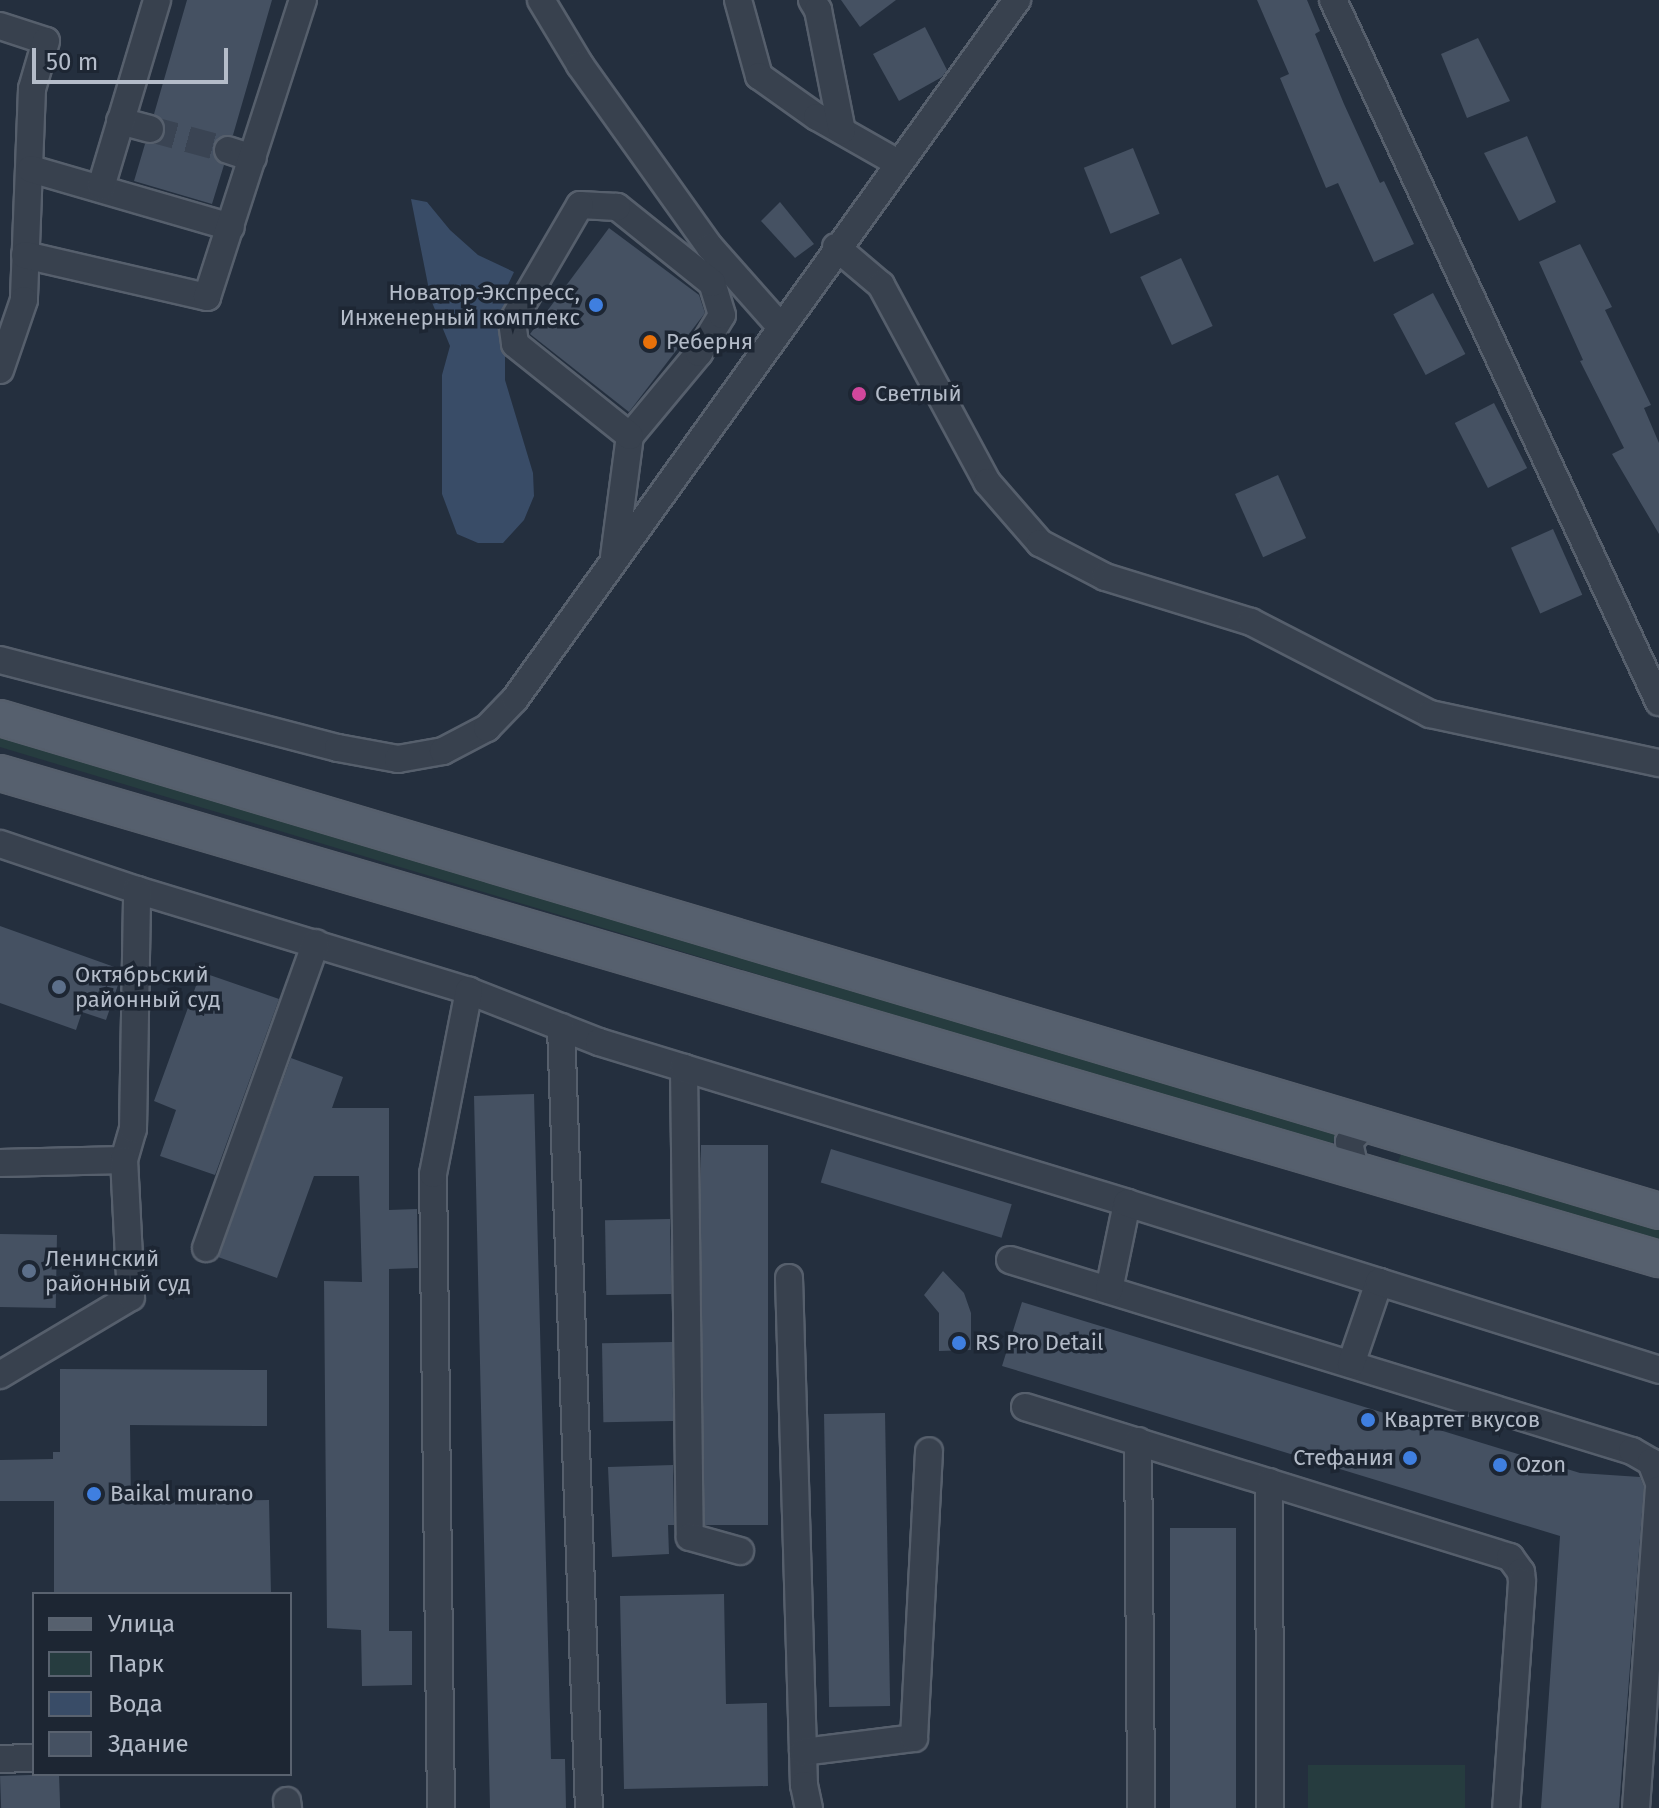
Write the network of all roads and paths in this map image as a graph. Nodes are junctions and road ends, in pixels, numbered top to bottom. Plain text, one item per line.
1 (157, 0) edge
2 (303, 0) edge
3 (541, 0) edge
4 (738, 0) edge
5 (812, 0) edge
6 (1017, 0) edge
7 (1333, 0) edge
8 (0, 26) edge
9 (120, 121) junction
10 (150, 129) tunnel mouth
11 (842, 131) junction
12 (898, 163) junction
13 (31, 169) junction
14 (101, 187) junction
15 (231, 227) junction
16 (836, 247) junction
17 (25, 255) junction
18 (6, 325) edge
19 (780, 326) junction
20 (0, 370) edge
21 (630, 436) junction
22 (614, 561) junction
23 (0, 660) edge
24 (1659, 702) edge
25 (0, 718) edge
26 (1659, 763) edge
27 (0, 773) edge
28 (0, 844) edge
29 (137, 890) junction
30 (316, 943) junction
31 (469, 991) junction
32 (561, 1027) junction
33 (684, 1068) junction
34 (1367, 1123) junction
35 (124, 1160) junction
36 (0, 1163) edge
37 (1355, 1170) junction
38 (1127, 1203) junction
39 (1659, 1211) edge
40 (206, 1248) dead end
41 (1659, 1259) edge
42 (1010, 1260) dead end
43 (789, 1278) dead end
44 (1379, 1282) junction
45 (1109, 1290) junction
46 (1351, 1364) junction
47 (1659, 1370) edge
48 (0, 1375) edge
49 (1025, 1407) dead end
50 (1138, 1441) junction
51 (929, 1451) dead end
52 (1269, 1482) junction
53 (1659, 1483) edge
54 (1659, 1490) edge
55 (740, 1551) dead end
56 (803, 1752) junction
57 (32, 1758) edge
58 (0, 1759) edge
59 (441, 1808) edge
60 (589, 1808) edge
61 (809, 1808) edge
62 (1141, 1808) edge
63 (1270, 1808) edge
64 (1506, 1808) edge
65 (1636, 1808) edge

1 - 9 street
2 - 15 street
3 - 19 street
4 - 11 street
5 - 11 street
6 - 12 street
7 - 24 street
8 - 13 street
9 - 10 street
9 - 14 street
11 - 12 street
12 - 16 street
13 - 14 street
13 - 17 street
14 - 15 street
15 - 17 street
16 - 19 street
16 - 26 street
17 - 18 street
18 - 20 street
19 - 22 street
21 - 21 street
21 - 22 street
22 - 23 street
25 - 34 main road
27 - 37 main road
28 - 29 street
29 - 30 street
29 - 35 street
30 - 31 street
30 - 40 street
31 - 32 street
31 - 59 street
32 - 33 street
32 - 60 street
33 - 38 street
33 - 55 street
34 - 37 street
34 - 39 main road
35 - 36 street
35 - 48 street
37 - 41 main road
38 - 44 street
38 - 45 street
42 - 45 street
43 - 56 street
44 - 46 street
44 - 47 street
45 - 46 street
46 - 53 street
49 - 50 street
50 - 52 street
50 - 62 street
51 - 56 street
52 - 63 street
52 - 64 street
54 - 65 street
56 - 61 street
57 - 58 street

